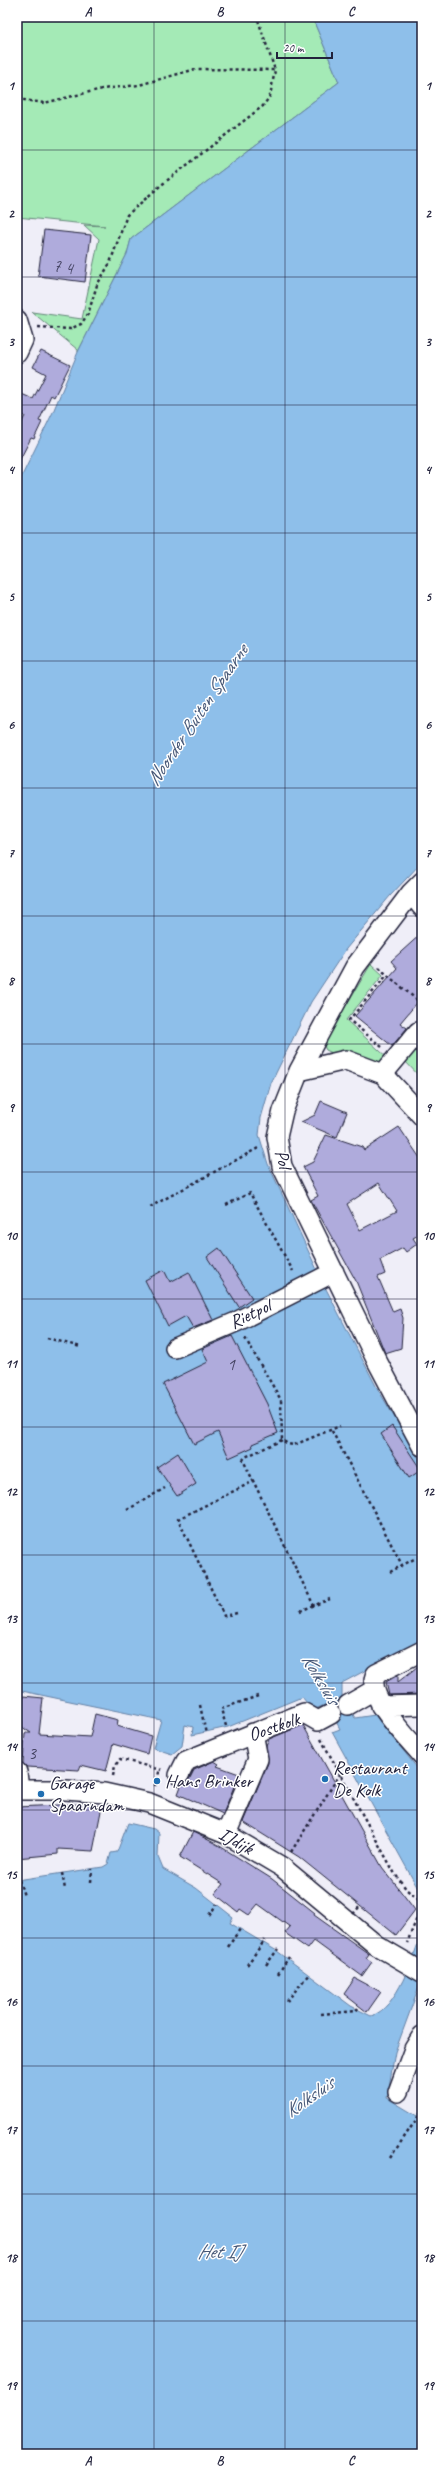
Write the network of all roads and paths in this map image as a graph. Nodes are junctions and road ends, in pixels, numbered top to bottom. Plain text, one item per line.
1 (257, 17) edge
2 (275, 70) junction
3 (17, 99) edge
4 (18, 324) edge
5 (17, 353) edge
6 (418, 894) edge
7 (422, 1004) edge
8 (422, 1038) edge
9 (395, 1059) junction
10 (299, 1071) junction
11 (383, 1074) junction
12 (422, 1116) edge
13 (264, 1144) dead end
14 (226, 1205) dead end
15 (150, 1207) dead end
16 (329, 1275) junction
17 (302, 1288) junction
18 (236, 1322) junction
19 (47, 1338) dead end
20 (81, 1347) dead end
21 (175, 1348) dead end
22 (340, 1426) dead end
23 (332, 1431) junction
24 (282, 1440) junction
25 (422, 1446) edge
26 (254, 1481) junction
27 (165, 1488) dead end
28 (127, 1510) dead end
29 (414, 1559) dead end
30 (402, 1565) junction
31 (390, 1572) dead end
32 (330, 1599) dead end
33 (314, 1606) junction
34 (300, 1611) dead end
35 (237, 1613) dead end
36 (422, 1651) edge
37 (258, 1696) dead end
38 (377, 1698) junction
39 (200, 1705) dead end
40 (348, 1705) dead end
41 (422, 1705) edge
42 (325, 1717) joint
43 (227, 1728) dead end
44 (206, 1732) dead end
45 (253, 1733) junction
46 (422, 1755) edge
47 (160, 1769) dead end
48 (340, 1774) junction
49 (113, 1775) dead end
50 (180, 1775) dead end
51 (18, 1784) edge
52 (226, 1834) junction
53 (282, 1867) junction
54 (92, 1870) dead end
55 (62, 1873) dead end
56 (19, 1880) dead end
57 (91, 1882) dead end
58 (65, 1889) dead end
59 (24, 1896) dead end
60 (217, 1904) dead end
61 (361, 1905) dead end
62 (354, 1914) dead end
63 (209, 1915) dead end
64 (240, 1929) dead end
65 (265, 1940) dead end
66 (228, 1947) dead end
67 (278, 1949) dead end
68 (405, 1953) junction
69 (289, 1957) dead end
70 (266, 1965) dead end
71 (247, 1966) dead end
72 (422, 1972) edge
73 (278, 1974) dead end
74 (309, 1974) dead end
75 (287, 2001) dead end
76 (358, 2008) dead end
77 (321, 2014) dead end
78 (422, 2036) edge
79 (398, 2092) dead end
80 (422, 2120) edge
81 (390, 2158) dead end

1 - 2 path
2 - 3 path
2 - 4 path
4 - 5 street
6 - 10 street, Pol
7 - 9 path
8 - 9 street
9 - 11 street
10 - 11 street
10 - 16 street, Pol
11 - 12 street
13 - 15 path
14 - 17 path
16 - 17 street, Rietpol
16 - 25 street, Pol
17 - 18 street, Rietpol
18 - 21 street, Rietpol
18 - 24 path
19 - 20 path
22 - 23 path
23 - 24 path
23 - 30 path
24 - 26 path
26 - 33 path
26 - 35 path
27 - 28 path
29 - 30 path
30 - 31 path
32 - 33 path
33 - 34 path
36 - 38 street
37 - 43 path
38 - 40 street
38 - 41 street
38 - 46 street
39 - 44 path
42 - 45 street, Oostkolk
42 - 48 path, Oostkolk
45 - 50 street, Oostkolk
45 - 52 street
47 - 49 path
48 - 53 path
48 - 68 path, Oostkolk
51 - 52 street, IJdijk
52 - 53 street, IJdijk
53 - 68 street, IJdijk
54 - 57 path
55 - 58 path
56 - 59 path
60 - 63 path
61 - 62 path, bridge
64 - 66 path
65 - 71 path
67 - 70 path
68 - 72 street, IJdijk
69 - 73 path
74 - 75 path
76 - 77 path
78 - 79 street
80 - 81 path

